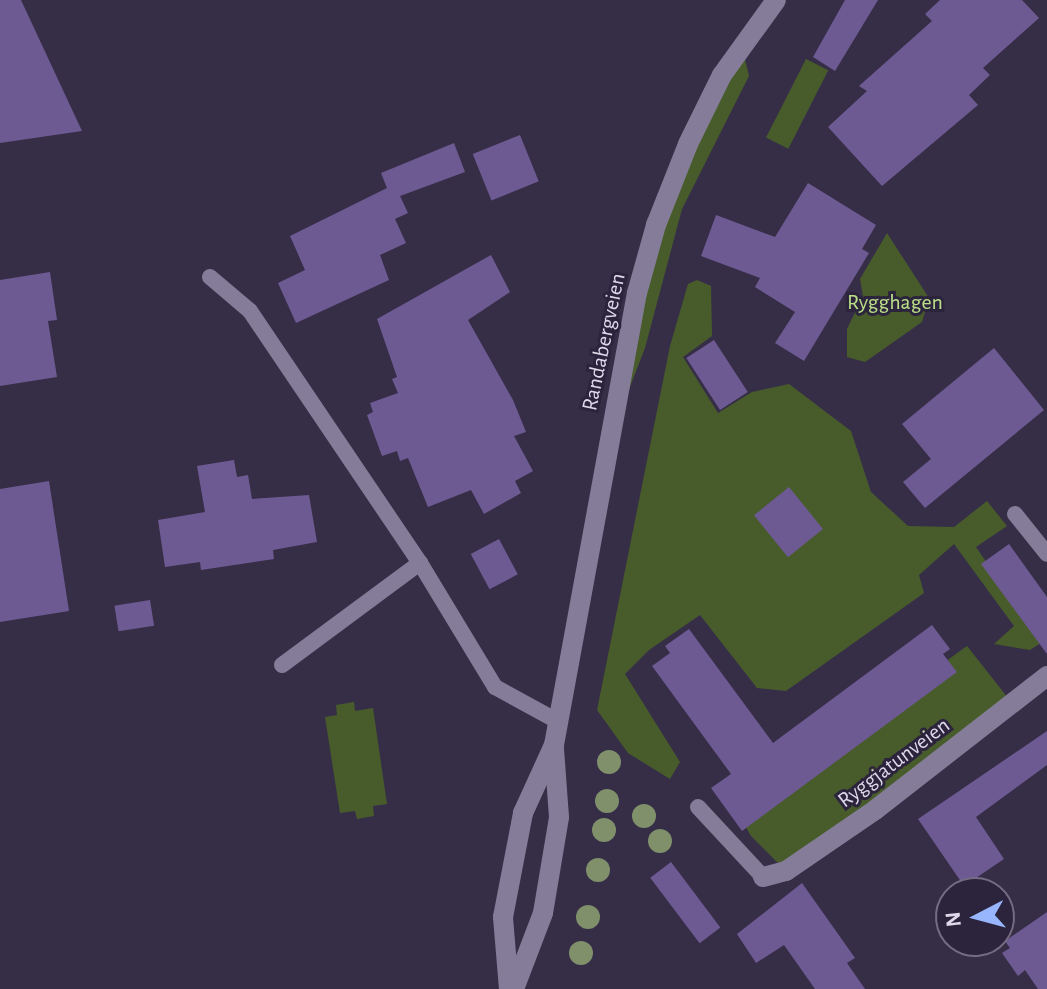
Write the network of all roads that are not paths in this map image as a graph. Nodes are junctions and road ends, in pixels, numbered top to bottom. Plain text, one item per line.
1 (776, 0) edge
2 (210, 277) dead end
3 (1015, 514) dead end
4 (1047, 554) edge
5 (420, 563) junction
6 (282, 665) dead end
7 (1047, 676) edge
8 (559, 722) junction
9 (554, 745) junction
10 (698, 807) dead end
11 (763, 877) joint
12 (512, 989) edge

1 - 8 main road, Randabergveien
2 - 5 lane
3 - 4 lane
5 - 6 lane
5 - 8 lane
7 - 11 main road, Ryggjatunveien
8 - 9 main road, Randabergveien
9 - 12 main road, Randabergveien
9 - 12 main road, Randabergveien
10 - 11 lane

